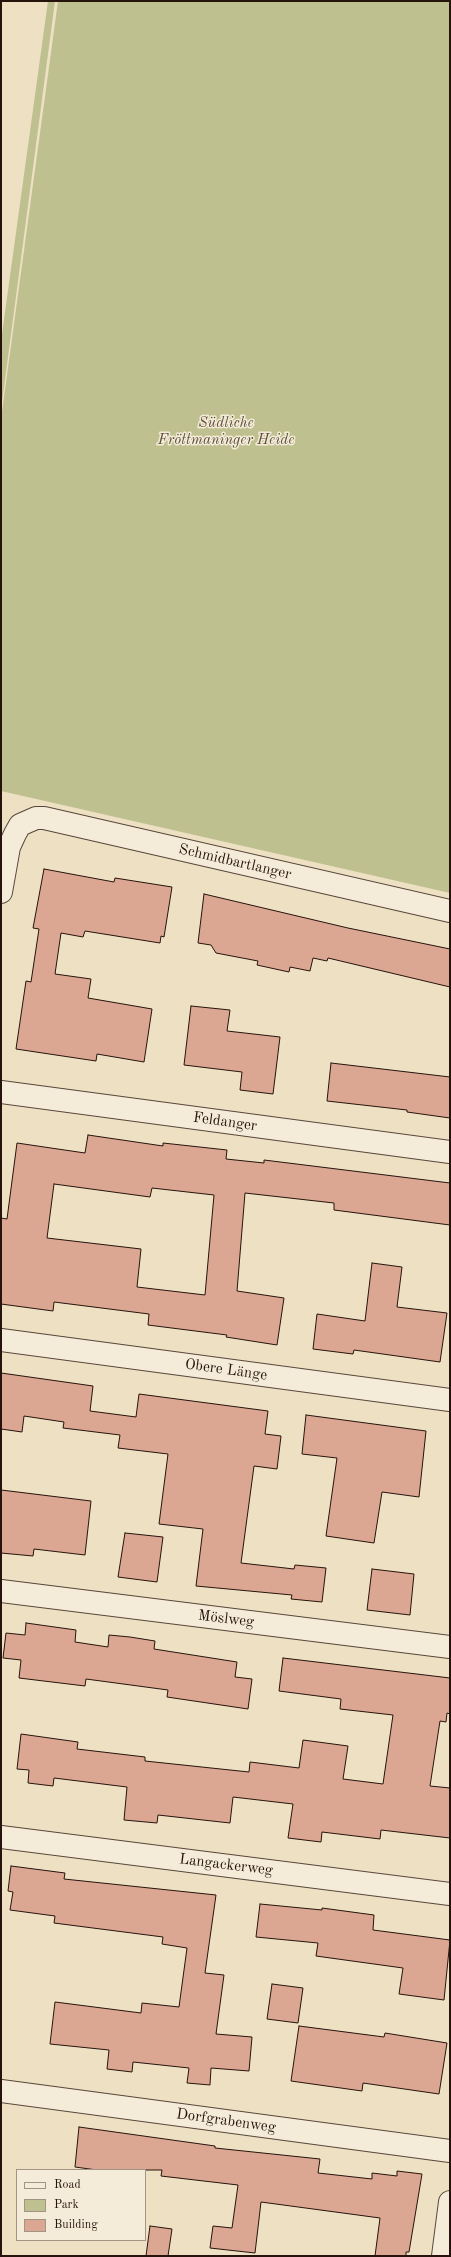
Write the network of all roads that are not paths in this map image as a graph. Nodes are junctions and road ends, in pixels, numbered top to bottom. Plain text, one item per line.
1 (1, 892) edge
2 (450, 911) edge
3 (1, 1092) edge
4 (450, 1152) edge
5 (1, 1340) edge
6 (450, 1400) edge
7 (1, 1592) edge
8 (450, 1647) edge
9 (1, 1837) edge
10 (450, 1894) edge
11 (1, 2091) edge
12 (450, 2151) edge
13 (450, 2202) edge
14 (443, 2256) edge

1 - 2 street, Schmidbartlanger
3 - 4 street, Feldanger
5 - 6 street, Obere Länge
7 - 8 street, Möslweg
9 - 10 street, Langackerweg
11 - 12 street, Dorfgrabenweg
13 - 14 street

